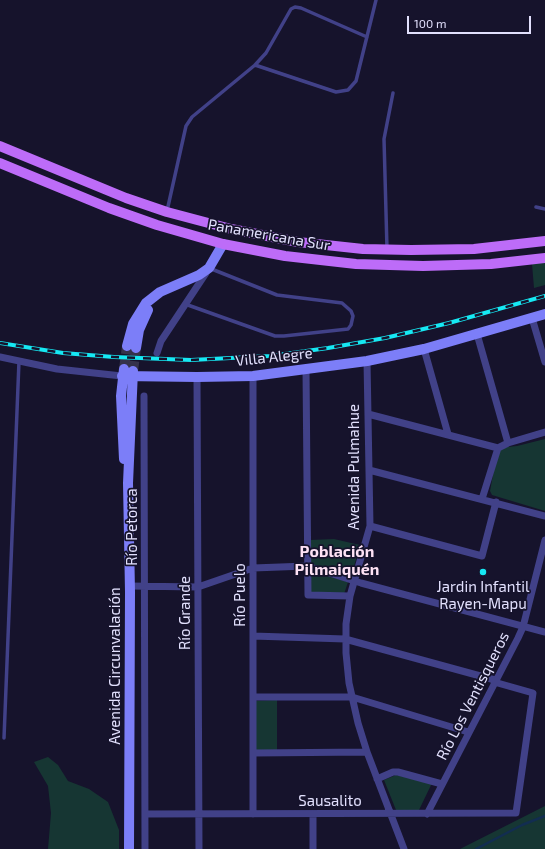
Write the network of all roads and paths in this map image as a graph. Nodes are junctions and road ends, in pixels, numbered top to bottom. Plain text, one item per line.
1 (376, 0) edge
2 (367, 37) junction
3 (255, 65) junction
4 (393, 93) dead end
5 (0, 146) edge
6 (0, 163) edge
7 (78, 178) junction
8 (72, 193) junction
9 (536, 207) dead end
10 (545, 208) edge
11 (167, 212) junction
12 (545, 241) edge
13 (223, 244) junction
14 (387, 250) junction
15 (545, 258) edge
16 (209, 268) junction
17 (185, 304) junction
18 (545, 314) edge
19 (532, 318) junction
20 (477, 334) junction
21 (132, 347) tunnel mouth
22 (424, 348) junction
23 (157, 353) dead end
24 (0, 357) edge
25 (19, 361) junction
26 (367, 361) junction
27 (545, 362) edge
28 (306, 369) junction
29 (128, 373) junction
30 (253, 376) junction
31 (197, 377) junction
32 (144, 396) dead end
33 (368, 414) junction
34 (545, 432) edge
35 (448, 434) junction
36 (508, 443) junction
37 (498, 448) junction
38 (369, 470) junction
39 (482, 499) junction
40 (496, 502) junction
41 (545, 516) edge
42 (370, 526) junction
43 (545, 540) edge
44 (307, 566) junction
45 (253, 568) junction
46 (354, 581) junction
47 (130, 586) junction
48 (145, 586) junction
49 (198, 587) junction
50 (350, 596) junction
51 (522, 627) junction
52 (545, 632) edge
53 (253, 636) junction
54 (346, 639) junction
55 (495, 681) junction
56 (253, 697) junction
57 (352, 697) junction
58 (468, 732) junction
59 (4, 738) dead end
60 (367, 752) junction
61 (253, 753) junction
62 (377, 779) junction
63 (442, 784) junction
64 (145, 814) junction
65 (253, 814) junction
66 (313, 814) junction
67 (390, 814) junction
68 (427, 814) junction
69 (199, 815) junction
70 (129, 849) edge
71 (145, 849) edge
72 (199, 849) edge
73 (313, 849) edge
74 (404, 849) edge

1 - 2 lane
2 - 3 lane
2 - 3 lane
3 - 11 lane
4 - 14 lane
5 - 7 main road, Panamericana Sur
6 - 8 main road, Panamericana Sur
7 - 8 main road
7 - 11 main road, Panamericana Sur
8 - 13 main road, Panamericana Sur
9 - 10 lane
11 - 14 main road, Panamericana Sur
12 - 14 main road, Panamericana Sur
13 - 15 main road, Panamericana Sur
13 - 16 main road
16 - 17 street
16 - 17 lane
16 - 21 main road
17 - 23 street
18 - 19 main road, Villa Alegre
19 - 20 main road, Villa Alegre
19 - 27 street
20 - 22 main road, Villa Alegre
20 - 36 street
22 - 26 main road, Villa Alegre
22 - 35 street
24 - 25 street, Villa Alegre
25 - 29 street, Villa Alegre
25 - 59 lane
26 - 28 main road, Villa Alegre
26 - 33 street, Avenida Pulmahue
28 - 30 main road, Villa Alegre
28 - 44 street
29 - 31 main road, Villa Alegre
29 - 47 main road, Avenida Circunvalación
30 - 31 main road, Villa Alegre
30 - 45 street, Río Puelo
31 - 49 street, Río Grande
32 - 48 street, Río Petorca
33 - 35 street
33 - 38 street, Avenida Pulmahue
34 - 36 street
35 - 37 street
36 - 37 street
37 - 39 street
38 - 39 street
38 - 42 street, Avenida Pulmahue
39 - 40 street
40 - 41 street
40 - 42 street
42 - 46 street, Avenida Pulmahue
43 - 51 street, Río Los Ventisqueros
44 - 45 street
44 - 46 street
44 - 50 street
45 - 49 street
45 - 53 street, Río Puelo
46 - 50 street, Avenida Pulmahue
46 - 51 street
47 - 48 street
47 - 70 main road, Avenida Circunvalación
48 - 49 street
48 - 64 street, Río Petorca
49 - 69 street, Río Grande
50 - 54 street, Avenida Pulmahue
51 - 52 street
51 - 55 street, Río Los Ventisqueros
53 - 54 street
53 - 56 street, Río Puelo
54 - 55 street
54 - 57 street, Avenida Pulmahue
55 - 58 street, Río Los Ventisqueros
55 - 68 street, Sausalito
56 - 57 street
56 - 61 street, Río Puelo
57 - 58 street
57 - 60 street, Avenida Pulmahue
58 - 63 street, Río Los Ventisqueros
60 - 61 street
60 - 62 street, Avenida Pulmahue
61 - 65 street, Río Puelo
62 - 63 street
62 - 67 street, Avenida Pulmahue
63 - 68 street, Río Los Ventisqueros
64 - 69 street, Sausalito
64 - 71 street, Río Petorca
65 - 66 street, Sausalito
65 - 69 street, Sausalito
66 - 67 street, Sausalito
66 - 73 street
67 - 68 street, Sausalito
67 - 74 street, Avenida Pulmahue
69 - 72 street, Río Grande

